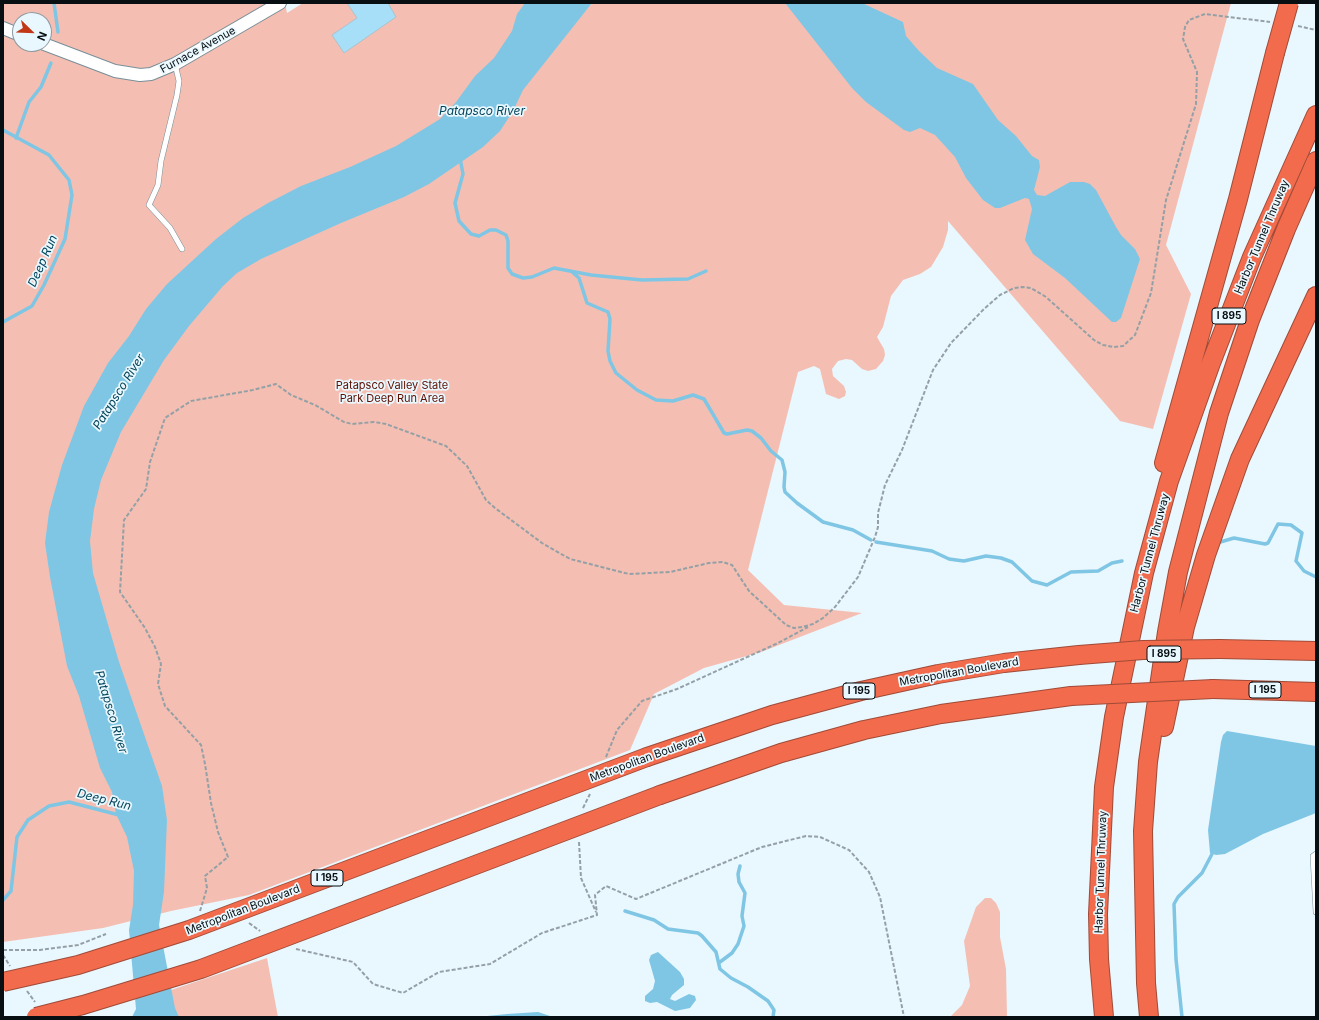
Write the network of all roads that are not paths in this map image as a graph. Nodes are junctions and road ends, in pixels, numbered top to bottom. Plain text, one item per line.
1 (280, 3) edge
2 (1289, 3) edge
3 (52, 47) edge
4 (175, 64) junction
5 (1316, 115) edge
6 (1316, 161) edge
7 (182, 249) dead end
8 (1316, 296) edge
9 (1157, 524) junction
10 (1316, 651) edge
11 (1316, 692) edge
12 (1316, 854) edge
13 (1143, 900) junction
14 (1316, 912) edge
15 (3, 982) edge
16 (36, 1017) edge
17 (1104, 1017) edge
18 (1149, 1017) edge

1 - 4 street, Furnace Avenue
2 - 9 highway, bridge
3 - 4 street, Furnace Avenue
4 - 7 lane
5 - 9 highway, Harbor Tunnel Thruway / I 895
6 - 13 highway, Harbor Tunnel Thruway / I 895
8 - 13 highway
9 - 17 highway, Harbor Tunnel Thruway / I 895
10 - 15 highway, Metropolitan Boulevard / I 195, bridge
11 - 16 highway, I 195, bridge
12 - 14 lane
13 - 18 highway, Harbor Tunnel Thruway / I 895

